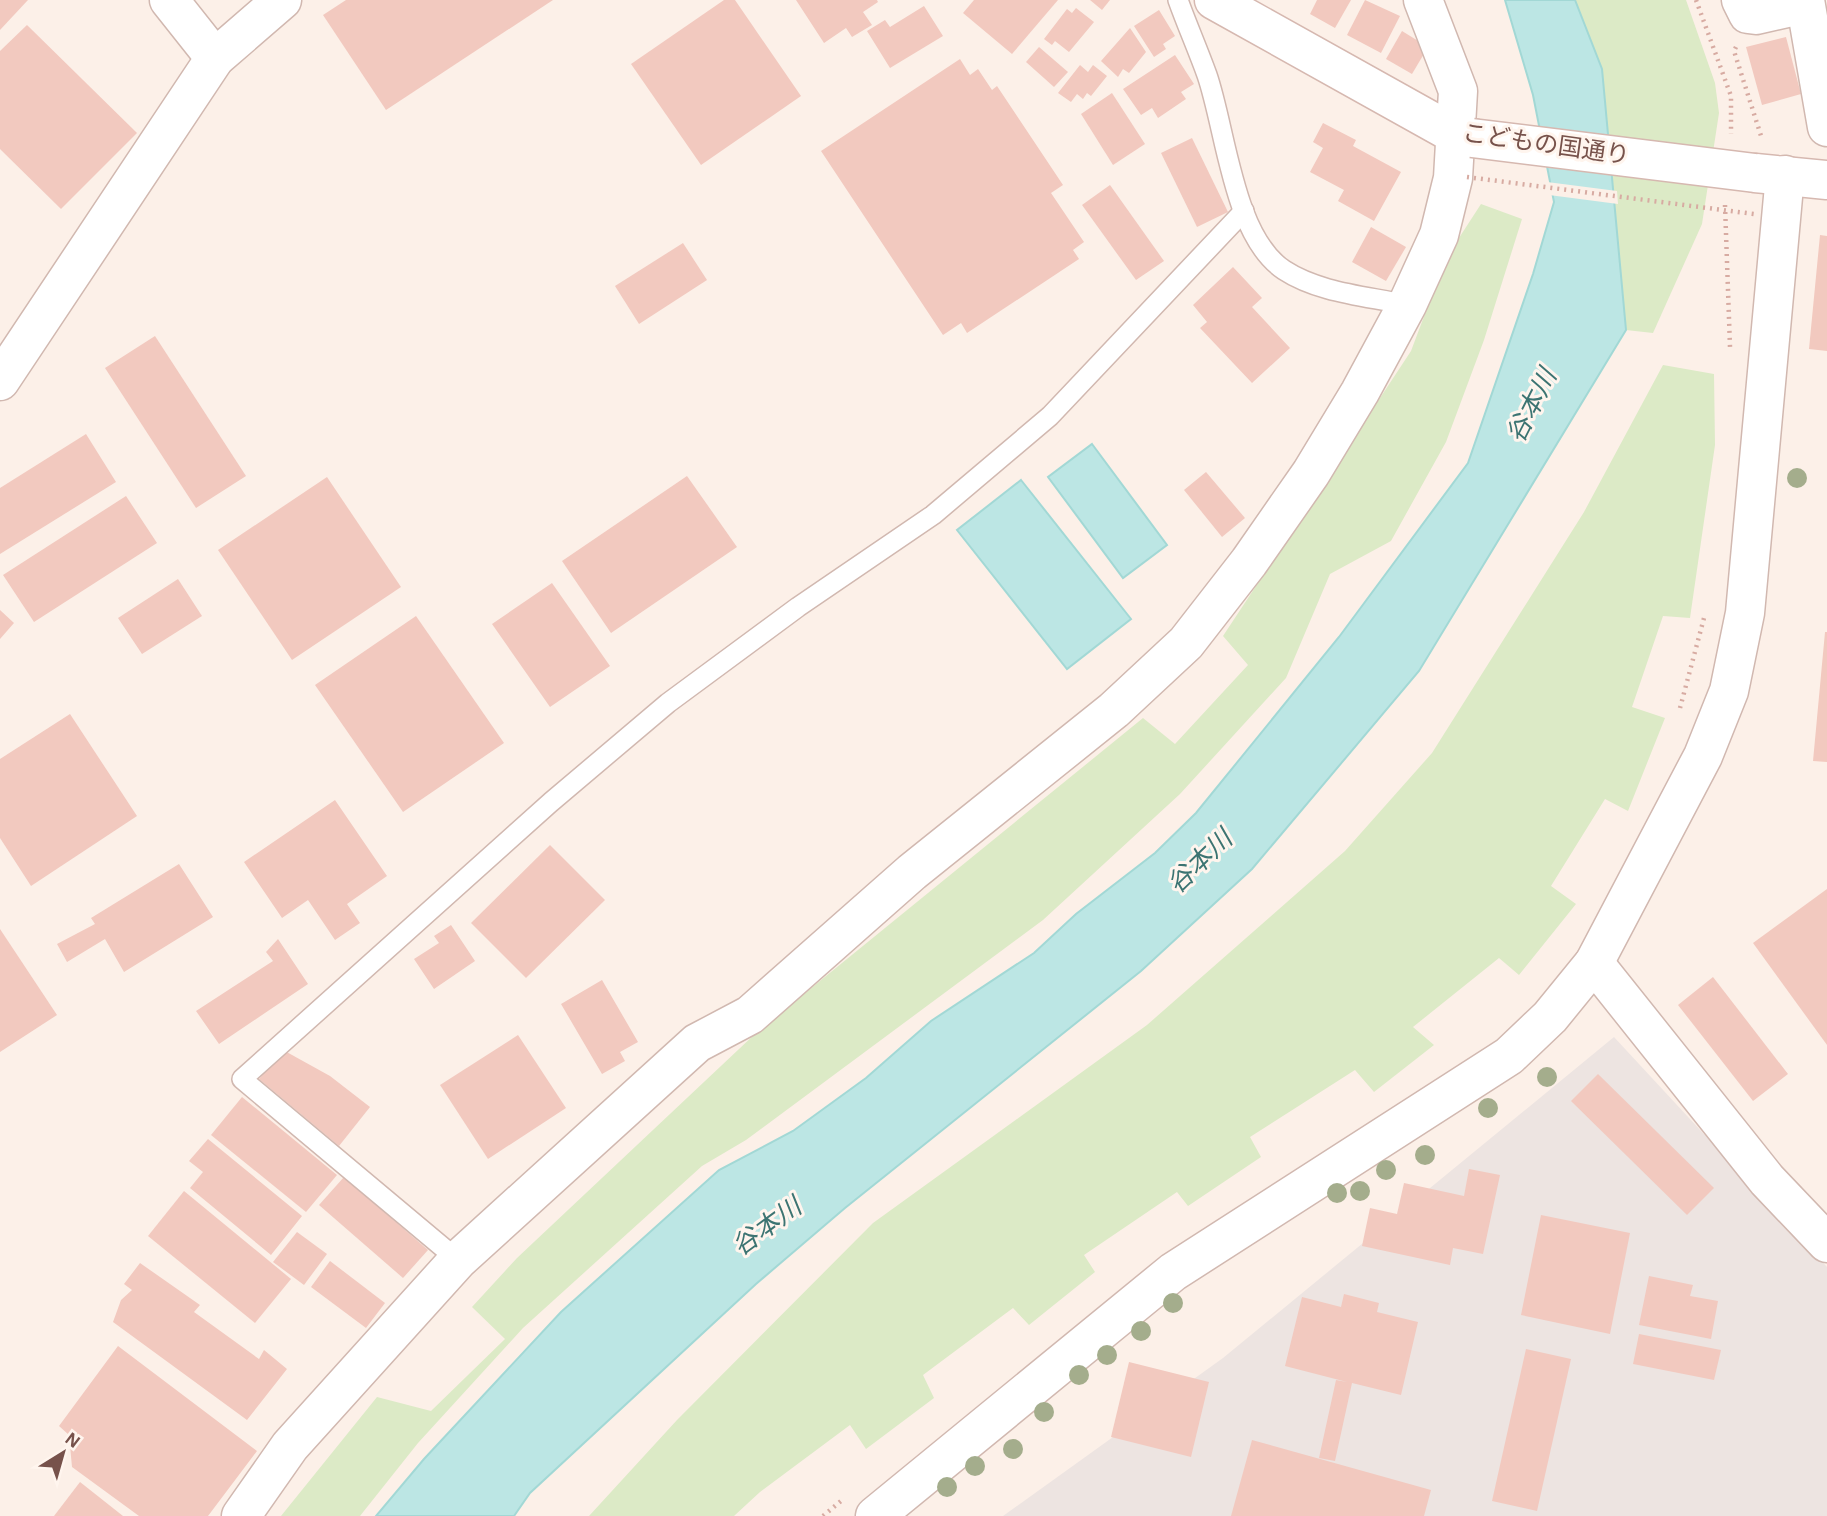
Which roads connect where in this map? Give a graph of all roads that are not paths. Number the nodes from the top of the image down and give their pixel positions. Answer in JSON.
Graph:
{"nodes":[{"id":1,"x":169,"y":0,"type":"edge"},
{"id":2,"x":282,"y":0,"type":"edge"},
{"id":3,"x":1178,"y":0,"type":"edge"},
{"id":4,"x":1213,"y":0,"type":"edge"},
{"id":5,"x":1423,"y":0,"type":"edge"},
{"id":6,"x":1805,"y":2,"type":"edge"},
{"id":7,"x":1744,"y":7,"type":"edge"},
{"id":8,"x":215,"y":58,"type":"junction"},
{"id":9,"x":1827,"y":127,"type":"edge"},
{"id":10,"x":1464,"y":137,"type":"junction"},
{"id":11,"x":1768,"y":163,"type":"junction"},
{"id":12,"x":1827,"y":180,"type":"edge"},
{"id":13,"x":1244,"y":211,"type":"junction"},
{"id":14,"x":1407,"y":305,"type":"junction"},
{"id":15,"x":0,"y":382,"type":"edge"},
{"id":16,"x":1594,"y":963,"type":"junction"},
{"id":17,"x":1827,"y":1243,"type":"edge"},
{"id":18,"x":458,"y":1260,"type":"junction"},
{"id":19,"x":860,"y":1507,"type":"edge"},
{"id":20,"x":241,"y":1516,"type":"edge"}],
"edges":[{"from":1,"to":8,"type":"street"},
{"from":2,"to":8,"type":"street"},
{"from":3,"to":13,"type":"lane"},
{"from":4,"to":10,"type":"street","name":"こどもの国通り"},
{"from":5,"to":10,"type":"street"},
{"from":6,"to":7,"type":"street"},
{"from":6,"to":9,"type":"street"},
{"from":8,"to":15,"type":"street"},
{"from":10,"to":11,"type":"street","name":"こどもの国通り","bridge":true},
{"from":10,"to":14,"type":"street"},
{"from":11,"to":12,"type":"street","name":"こどもの国通り"},
{"from":11,"to":16,"type":"street"},
{"from":13,"to":14,"type":"lane"},
{"from":13,"to":18,"type":"lane"},
{"from":14,"to":18,"type":"street"},
{"from":16,"to":17,"type":"street"},
{"from":16,"to":19,"type":"street"},
{"from":18,"to":20,"type":"street"}]}
